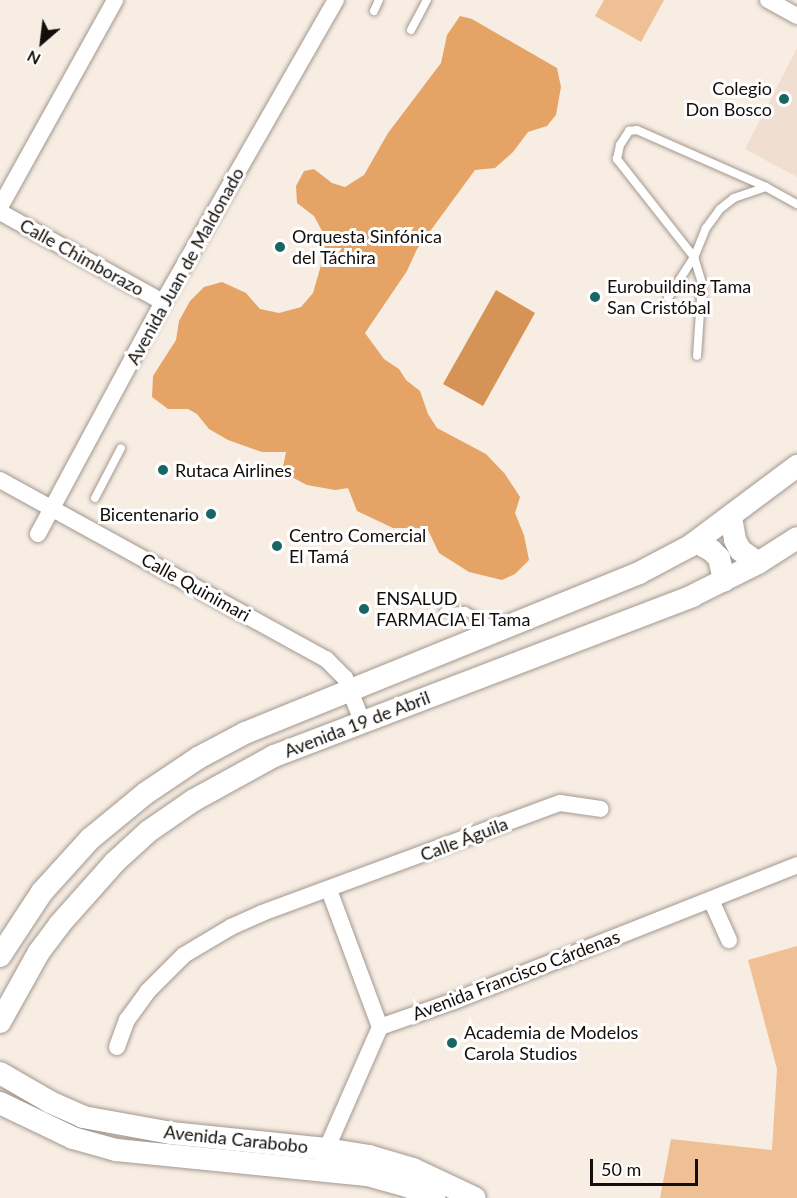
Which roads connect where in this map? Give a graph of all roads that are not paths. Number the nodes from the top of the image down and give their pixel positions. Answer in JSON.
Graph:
{"nodes":[{"id":1,"x":116,"y":0,"type":"edge"},
{"id":2,"x":336,"y":0,"type":"edge"},
{"id":3,"x":379,"y":0,"type":"edge"},
{"id":4,"x":427,"y":0,"type":"edge"},
{"id":5,"x":778,"y":2,"type":"edge"},
{"id":6,"x":374,"y":11,"type":"dead end"},
{"id":7,"x":797,"y":16,"type":"edge"},
{"id":8,"x":411,"y":30,"type":"dead end"},
{"id":9,"x":766,"y":187,"type":"junction"},
{"id":10,"x":797,"y":204,"type":"edge"},
{"id":11,"x":0,"y":207,"type":"edge"},
{"id":12,"x":0,"y":212,"type":"edge"},
{"id":13,"x":694,"y":258,"type":"junction"},
{"id":14,"x":668,"y":298,"type":"dead end"},
{"id":15,"x":163,"y":303,"type":"junction"},
{"id":16,"x":697,"y":356,"type":"dead end"},
{"id":17,"x":121,"y":448,"type":"dead end"},
{"id":18,"x":797,"y":466,"type":"edge"},
{"id":19,"x":0,"y":480,"type":"edge"},
{"id":20,"x":95,"y":498,"type":"dead end"},
{"id":21,"x":52,"y":508,"type":"junction"},
{"id":22,"x":731,"y":517,"type":"junction"},
{"id":23,"x":38,"y":534,"type":"dead end"},
{"id":24,"x":797,"y":538,"type":"edge"},
{"id":25,"x":696,"y":542,"type":"junction"},
{"id":26,"x":758,"y":564,"type":"junction"},
{"id":27,"x":724,"y":580,"type":"junction"},
{"id":28,"x":444,"y":612,"type":"dead end"},
{"id":29,"x":501,"y":629,"type":"junction"},
{"id":30,"x":350,"y":690,"type":"junction"},
{"id":31,"x":362,"y":721,"type":"junction"},
{"id":32,"x":601,"y":809,"type":"dead end"},
{"id":33,"x":797,"y":865,"type":"edge"},
{"id":34,"x":329,"y":890,"type":"junction"},
{"id":35,"x":711,"y":900,"type":"junction"},
{"id":36,"x":729,"y":940,"type":"dead end"},
{"id":37,"x":0,"y":956,"type":"edge"},
{"id":38,"x":0,"y":1022,"type":"edge"},
{"id":39,"x":380,"y":1027,"type":"junction"},
{"id":40,"x":117,"y":1047,"type":"dead end"},
{"id":41,"x":0,"y":1073,"type":"edge"},
{"id":42,"x":0,"y":1103,"type":"edge"},
{"id":43,"x":322,"y":1159,"type":"junction"},
{"id":44,"x":434,"y":1198,"type":"edge"},
{"id":45,"x":475,"y":1198,"type":"edge"}],
"edges":[{"from":1,"to":11,"type":"street"},
{"from":2,"to":15,"type":"street","name":"Avenida Juan de Maldonado"},
{"from":3,"to":6,"type":"lane"},
{"from":4,"to":8,"type":"lane"},
{"from":5,"to":7,"type":"street"},
{"from":9,"to":10,"type":"lane"},
{"from":9,"to":13,"type":"lane"},
{"from":9,"to":13,"type":"lane"},
{"from":12,"to":15,"type":"street","name":"Calle Chimborazo"},
{"from":13,"to":14,"type":"lane"},
{"from":13,"to":16,"type":"lane"},
{"from":15,"to":21,"type":"street","name":"Avenida Juan de Maldonado"},
{"from":17,"to":20,"type":"lane"},
{"from":18,"to":22,"type":"main road","name":"Avenida 19 de Abril"},
{"from":19,"to":21,"type":"street","name":"Calle Quinimari"},
{"from":21,"to":23,"type":"street","name":"Avenida Juan de Maldonado"},
{"from":21,"to":30,"type":"street","name":"Calle Quinimari"},
{"from":22,"to":25,"type":"main road","name":"Avenida 19 de Abril"},
{"from":22,"to":26,"type":"main road"},
{"from":24,"to":26,"type":"main road","name":"Avenida 19 de Abril"},
{"from":25,"to":27,"type":"main road"},
{"from":25,"to":29,"type":"main road","name":"Avenida 19 de Abril"},
{"from":26,"to":27,"type":"main road","name":"Avenida 19 de Abril"},
{"from":27,"to":31,"type":"main road","name":"Avenida 19 de Abril"},
{"from":28,"to":29,"type":"lane"},
{"from":29,"to":30,"type":"main road","name":"Avenida 19 de Abril"},
{"from":30,"to":31,"type":"street","name":"Calle Quinimari"},
{"from":30,"to":37,"type":"main road","name":"Avenida 19 de Abril"},
{"from":31,"to":38,"type":"main road","name":"Avenida 19 de Abril"},
{"from":32,"to":34,"type":"street","name":"Calle Águila"},
{"from":33,"to":35,"type":"street","name":"Avenida Francisco Cárdenas"},
{"from":34,"to":39,"type":"street"},
{"from":34,"to":40,"type":"street","name":"Calle Águila"},
{"from":35,"to":36,"type":"street"},
{"from":35,"to":39,"type":"street","name":"Avenida Francisco Cárdenas"},
{"from":39,"to":43,"type":"street"},
{"from":41,"to":43,"type":"main road","name":"Avenida Carabobo"},
{"from":42,"to":43,"type":"main road","name":"Avenida Carabobo"},
{"from":43,"to":44,"type":"main road","name":"Avenida Carabobo"},
{"from":43,"to":45,"type":"main road","name":"Avenida Carabobo"}]}
